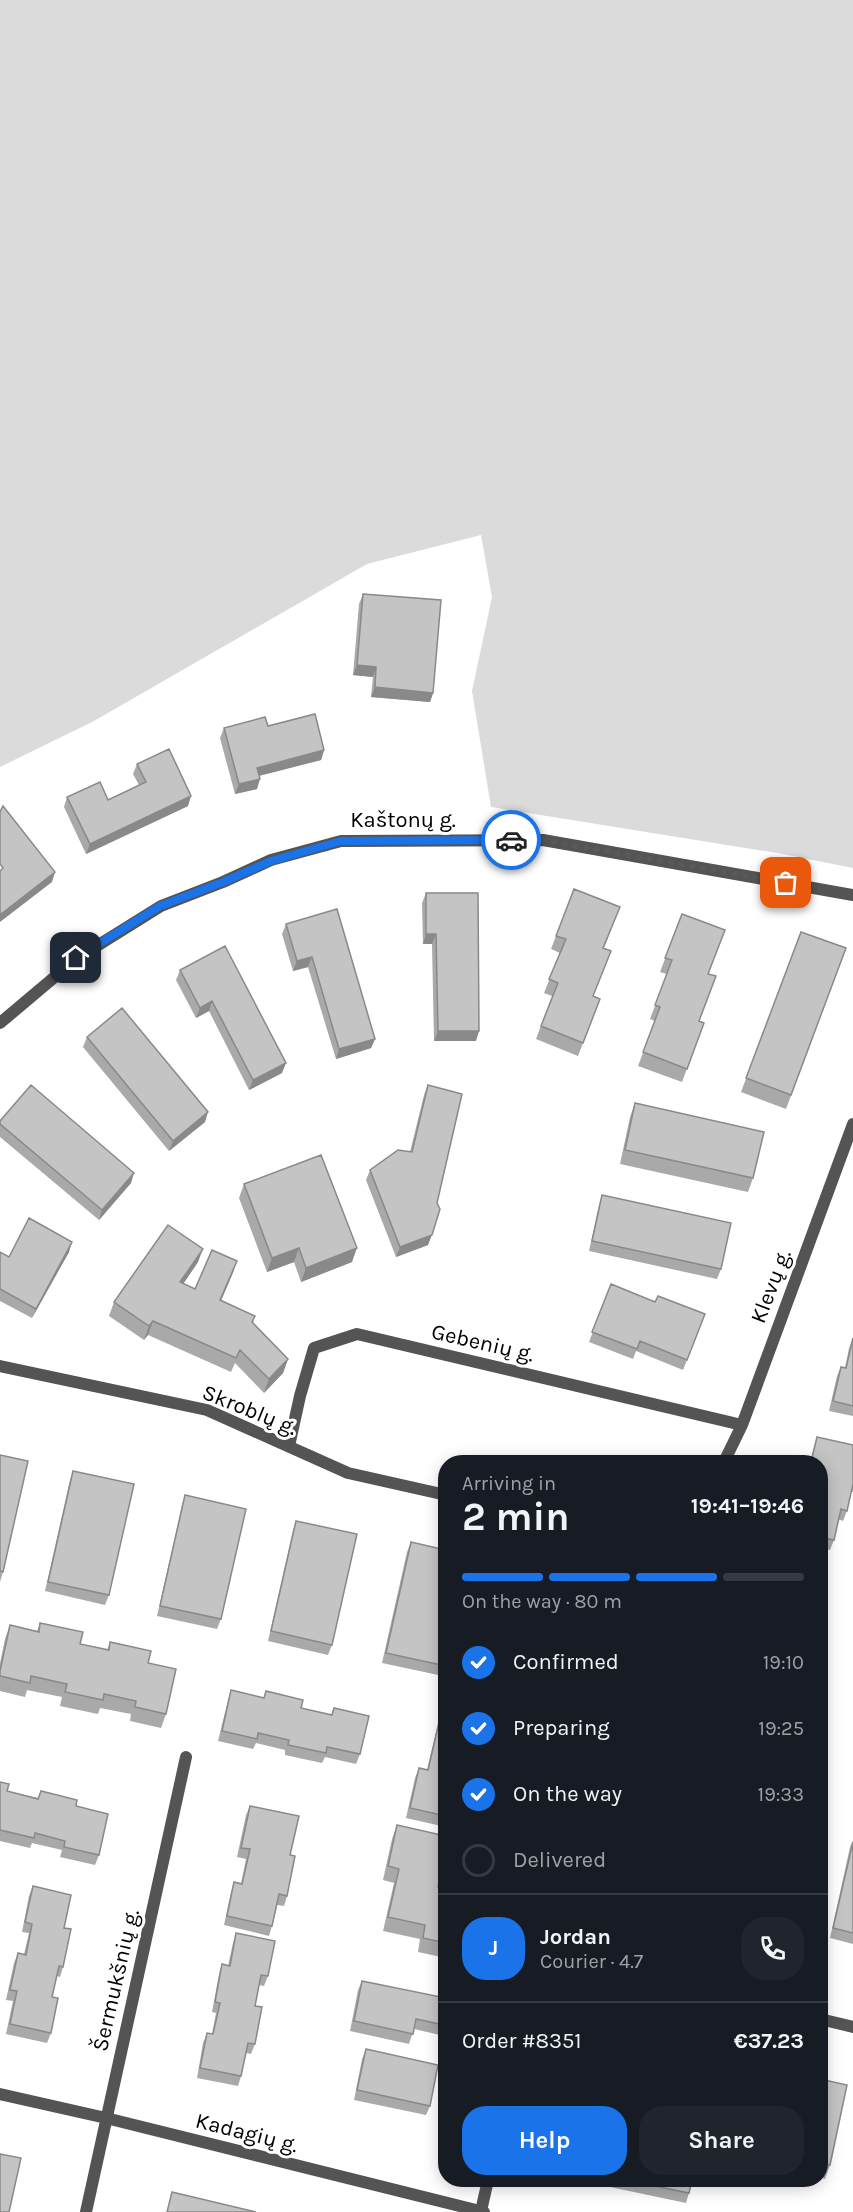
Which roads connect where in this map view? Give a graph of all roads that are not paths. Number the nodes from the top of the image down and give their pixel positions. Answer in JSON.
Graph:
{"nodes":[{"id":1,"x":853,"y":895,"type":"edge"},
{"id":2,"x":0,"y":1023,"type":"edge"},
{"id":3,"x":853,"y":1124,"type":"edge"},
{"id":4,"x":0,"y":1366,"type":"edge"},
{"id":5,"x":742,"y":1425,"type":"junction"},
{"id":6,"x":289,"y":1446,"type":"junction"},
{"id":7,"x":727,"y":1455,"type":"edge"},
{"id":8,"x":438,"y":1493,"type":"edge"},
{"id":9,"x":186,"y":1757,"type":"dead end"},
{"id":10,"x":828,"y":2021,"type":"edge"},
{"id":11,"x":853,"y":2026,"type":"edge"},
{"id":12,"x":0,"y":2094,"type":"edge"},
{"id":13,"x":106,"y":2118,"type":"junction"},
{"id":14,"x":487,"y":2187,"type":"edge"},
{"id":15,"x":86,"y":2212,"type":"edge"},
{"id":16,"x":483,"y":2212,"type":"edge"}],
"edges":[{"from":1,"to":2,"type":"street","name":"Kaštonų g."},
{"from":3,"to":5,"type":"street","name":"Klevų g."},
{"from":4,"to":6,"type":"street","name":"Skroblų g."},
{"from":5,"to":6,"type":"street","name":"Gebenių g."},
{"from":5,"to":7,"type":"street","name":"Klevų g."},
{"from":6,"to":8,"type":"street","name":"Skroblų g."},
{"from":9,"to":13,"type":"street","name":"Šermukšnių g."},
{"from":10,"to":11,"type":"street"},
{"from":12,"to":13,"type":"street","name":"Kadagių g."},
{"from":13,"to":15,"type":"street","name":"Šermukšnių g."},
{"from":13,"to":16,"type":"street","name":"Kadagių g."},
{"from":14,"to":16,"type":"street"}]}
